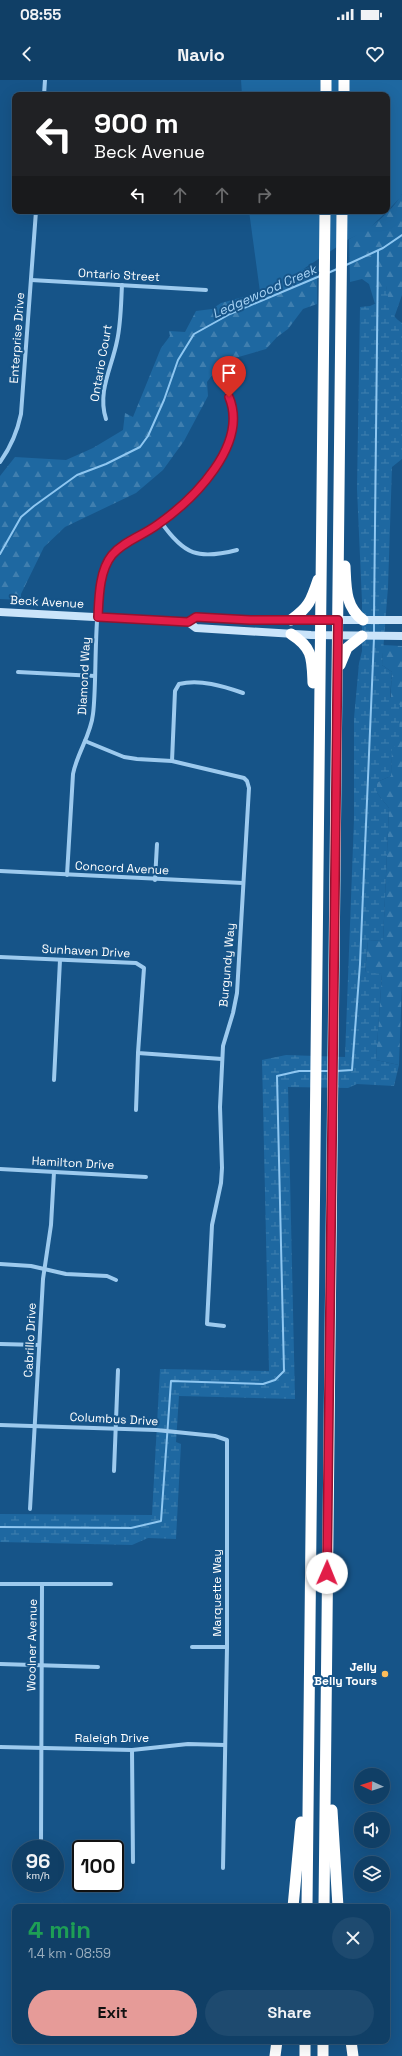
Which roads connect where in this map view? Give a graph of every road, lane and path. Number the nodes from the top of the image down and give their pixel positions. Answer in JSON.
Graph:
{"nodes":[{"id":1,"x":45,"y":80,"type":"edge"},
{"id":2,"x":326,"y":80,"type":"edge"},
{"id":3,"x":344,"y":80,"type":"edge"},
{"id":4,"x":44,"y":92,"type":"edge"},
{"id":5,"x":326,"y":92,"type":"edge"},
{"id":6,"x":344,"y":92,"type":"edge"},
{"id":7,"x":36,"y":214,"type":"edge"},
{"id":8,"x":325,"y":214,"type":"edge"},
{"id":9,"x":342,"y":214,"type":"edge"},
{"id":10,"x":31,"y":280,"type":"junction"},
{"id":11,"x":122,"y":285,"type":"junction"},
{"id":12,"x":206,"y":290,"type":"dead end"},
{"id":13,"x":225,"y":387,"type":"dead end"},
{"id":14,"x":106,"y":419,"type":"dead end"},
{"id":15,"x":0,"y":462,"type":"edge"},
{"id":16,"x":338,"y":520,"type":"junction"},
{"id":17,"x":161,"y":522,"type":"junction"},
{"id":18,"x":237,"y":550,"type":"dead end"},
{"id":19,"x":321,"y":568,"type":"junction"},
{"id":20,"x":0,"y":612,"type":"edge"},
{"id":21,"x":98,"y":617,"type":"junction"},
{"id":22,"x":291,"y":620,"type":"junction"},
{"id":23,"x":321,"y":620,"type":"junction"},
{"id":24,"x":338,"y":620,"type":"junction"},
{"id":25,"x":363,"y":620,"type":"junction"},
{"id":26,"x":402,"y":620,"type":"edge"},
{"id":27,"x":188,"y":622,"type":"junction"},
{"id":28,"x":291,"y":634,"type":"junction"},
{"id":29,"x":320,"y":635,"type":"junction"},
{"id":30,"x":338,"y":636,"type":"junction"},
{"id":31,"x":362,"y":636,"type":"junction"},
{"id":32,"x":402,"y":636,"type":"edge"},
{"id":33,"x":18,"y":672,"type":"dead end"},
{"id":34,"x":337,"y":673,"type":"junction"},
{"id":35,"x":95,"y":676,"type":"junction"},
{"id":36,"x":243,"y":693,"type":"dead end"},
{"id":37,"x":85,"y":741,"type":"junction"},
{"id":38,"x":318,"y":754,"type":"junction"},
{"id":39,"x":172,"y":761,"type":"junction"},
{"id":40,"x":157,"y":844,"type":"dead end"},
{"id":41,"x":0,"y":871,"type":"edge"},
{"id":42,"x":67,"y":875,"type":"junction"},
{"id":43,"x":155,"y":880,"type":"junction"},
{"id":44,"x":244,"y":884,"type":"junction"},
{"id":45,"x":0,"y":957,"type":"edge"},
{"id":46,"x":60,"y":960,"type":"junction"},
{"id":47,"x":138,"y":1053,"type":"junction"},
{"id":48,"x":222,"y":1059,"type":"junction"},
{"id":49,"x":54,"y":1080,"type":"dead end"},
{"id":50,"x":136,"y":1110,"type":"dead end"},
{"id":51,"x":0,"y":1169,"type":"edge"},
{"id":52,"x":54,"y":1172,"type":"junction"},
{"id":53,"x":146,"y":1177,"type":"dead end"},
{"id":54,"x":0,"y":1264,"type":"edge"},
{"id":55,"x":44,"y":1269,"type":"junction"},
{"id":56,"x":116,"y":1280,"type":"dead end"},
{"id":57,"x":224,"y":1326,"type":"dead end"},
{"id":58,"x":0,"y":1344,"type":"edge"},
{"id":59,"x":39,"y":1345,"type":"junction"},
{"id":60,"x":118,"y":1370,"type":"dead end"},
{"id":61,"x":0,"y":1425,"type":"edge"},
{"id":62,"x":35,"y":1426,"type":"junction"},
{"id":63,"x":116,"y":1428,"type":"junction"},
{"id":64,"x":227,"y":1440,"type":"joint"},
{"id":65,"x":114,"y":1471,"type":"dead end"},
{"id":66,"x":30,"y":1509,"type":"dead end"},
{"id":67,"x":0,"y":1584,"type":"edge"},
{"id":68,"x":111,"y":1584,"type":"dead end"},
{"id":69,"x":42,"y":1585,"type":"junction"},
{"id":70,"x":227,"y":1646,"type":"junction"},
{"id":71,"x":192,"y":1647,"type":"dead end"},
{"id":72,"x":0,"y":1664,"type":"edge"},
{"id":73,"x":41,"y":1665,"type":"junction"},
{"id":74,"x":98,"y":1667,"type":"dead end"},
{"id":75,"x":225,"y":1745,"type":"junction"},
{"id":76,"x":0,"y":1747,"type":"edge"},
{"id":77,"x":40,"y":1748,"type":"junction"},
{"id":78,"x":325,"y":1748,"type":"junction"},
{"id":79,"x":132,"y":1750,"type":"junction"},
{"id":80,"x":308,"y":1782,"type":"junction"},
{"id":81,"x":41,"y":1840,"type":"edge"},
{"id":82,"x":133,"y":1862,"type":"dead end"},
{"id":83,"x":223,"y":1868,"type":"dead end"},
{"id":84,"x":293,"y":1904,"type":"edge"},
{"id":85,"x":307,"y":1904,"type":"edge"},
{"id":86,"x":324,"y":1904,"type":"edge"},
{"id":87,"x":338,"y":1904,"type":"edge"},
{"id":88,"x":277,"y":2044,"type":"edge"},
{"id":89,"x":305,"y":2044,"type":"edge"},
{"id":90,"x":323,"y":2044,"type":"edge"},
{"id":91,"x":351,"y":2044,"type":"edge"},
{"id":92,"x":275,"y":2056,"type":"edge"},
{"id":93,"x":305,"y":2056,"type":"edge"},
{"id":94,"x":323,"y":2056,"type":"edge"},
{"id":95,"x":353,"y":2056,"type":"edge"}],
"edges":[{"from":1,"to":4,"type":"street"},
{"from":2,"to":5,"type":"highway"},
{"from":3,"to":6,"type":"highway"},
{"from":7,"to":10,"type":"street","name":"Enterprise Drive"},
{"from":8,"to":19,"type":"highway"},
{"from":9,"to":16,"type":"highway"},
{"from":10,"to":11,"type":"street","name":"Ontario Street"},
{"from":10,"to":15,"type":"street","name":"Enterprise Drive"},
{"from":11,"to":12,"type":"street","name":"Ontario Street"},
{"from":11,"to":14,"type":"street","name":"Ontario Court"},
{"from":13,"to":17,"type":"street","name":"Diamond Way"},
{"from":16,"to":24,"type":"highway"},
{"from":16,"to":25,"type":"highway"},
{"from":17,"to":18,"type":"street"},
{"from":17,"to":21,"type":"street","name":"Diamond Way"},
{"from":19,"to":22,"type":"highway"},
{"from":19,"to":23,"type":"highway"},
{"from":20,"to":21,"type":"street","name":"Beck Avenue"},
{"from":21,"to":27,"type":"street","name":"Beck Avenue"},
{"from":21,"to":35,"type":"street","name":"Diamond Way"},
{"from":22,"to":23,"type":"street","name":"Beck Avenue"},
{"from":22,"to":27,"type":"street","name":"Beck Avenue"},
{"from":23,"to":24,"type":"street","name":"Beck Avenue"},
{"from":23,"to":29,"type":"highway"},
{"from":24,"to":25,"type":"street","name":"Beck Avenue"},
{"from":24,"to":30,"type":"highway"},
{"from":25,"to":26,"type":"street","name":"Beck Avenue"},
{"from":27,"to":28,"type":"street","name":"Beck Avenue"},
{"from":28,"to":29,"type":"street","name":"Beck Avenue"},
{"from":28,"to":38,"type":"highway"},
{"from":29,"to":30,"type":"street","name":"Beck Avenue"},
{"from":29,"to":38,"type":"highway"},
{"from":30,"to":31,"type":"street","name":"Beck Avenue"},
{"from":30,"to":34,"type":"highway"},
{"from":31,"to":32,"type":"street","name":"Beck Avenue"},
{"from":31,"to":34,"type":"highway"},
{"from":33,"to":35,"type":"street"},
{"from":34,"to":78,"type":"highway"},
{"from":35,"to":37,"type":"street","name":"Diamond Way"},
{"from":36,"to":39,"type":"street"},
{"from":37,"to":39,"type":"street","name":"Burgundy Way"},
{"from":37,"to":42,"type":"street","name":"Diamond Way"},
{"from":38,"to":80,"type":"highway"},
{"from":39,"to":44,"type":"street","name":"Burgundy Way"},
{"from":40,"to":43,"type":"street"},
{"from":41,"to":42,"type":"street","name":"Concord Avenue"},
{"from":42,"to":43,"type":"street","name":"Concord Avenue"},
{"from":43,"to":44,"type":"street","name":"Concord Avenue"},
{"from":44,"to":48,"type":"street","name":"Burgundy Way"},
{"from":45,"to":46,"type":"street","name":"Sunhaven Drive"},
{"from":46,"to":47,"type":"street","name":"Sunhaven Drive"},
{"from":46,"to":49,"type":"street"},
{"from":47,"to":48,"type":"street"},
{"from":47,"to":50,"type":"street"},
{"from":48,"to":57,"type":"street","name":"Burgundy Way"},
{"from":51,"to":52,"type":"street","name":"Hamilton Drive"},
{"from":52,"to":53,"type":"street","name":"Hamilton Drive"},
{"from":52,"to":55,"type":"street","name":"Cabrillo Drive"},
{"from":54,"to":55,"type":"street"},
{"from":55,"to":56,"type":"street"},
{"from":55,"to":59,"type":"street","name":"Cabrillo Drive"},
{"from":58,"to":59,"type":"street"},
{"from":59,"to":62,"type":"street","name":"Cabrillo Drive"},
{"from":60,"to":63,"type":"street"},
{"from":61,"to":62,"type":"street","name":"Columbus Drive"},
{"from":62,"to":63,"type":"street","name":"Columbus Drive"},
{"from":62,"to":66,"type":"street","name":"Cabrillo Drive"},
{"from":63,"to":64,"type":"street","name":"Columbus Drive"},
{"from":63,"to":65,"type":"street"},
{"from":64,"to":70,"type":"street","name":"Marquette Way"},
{"from":67,"to":69,"type":"street","name":"Woolner Avenue"},
{"from":68,"to":69,"type":"street"},
{"from":69,"to":73,"type":"street","name":"Woolner Avenue"},
{"from":70,"to":71,"type":"street"},
{"from":70,"to":75,"type":"street","name":"Marquette Way"},
{"from":72,"to":73,"type":"street"},
{"from":73,"to":74,"type":"street"},
{"from":73,"to":77,"type":"street","name":"Woolner Avenue"},
{"from":75,"to":79,"type":"street","name":"Raleigh Drive"},
{"from":75,"to":83,"type":"street","name":"Marquette Way"},
{"from":76,"to":77,"type":"street","name":"Raleigh Drive"},
{"from":77,"to":79,"type":"street","name":"Raleigh Drive"},
{"from":77,"to":81,"type":"street","name":"Woolner Avenue"},
{"from":78,"to":86,"type":"highway"},
{"from":78,"to":87,"type":"highway"},
{"from":79,"to":82,"type":"street"},
{"from":80,"to":84,"type":"highway"},
{"from":80,"to":85,"type":"highway"},
{"from":88,"to":92,"type":"highway"},
{"from":89,"to":93,"type":"highway"},
{"from":90,"to":94,"type":"highway"},
{"from":91,"to":95,"type":"highway"}]}
